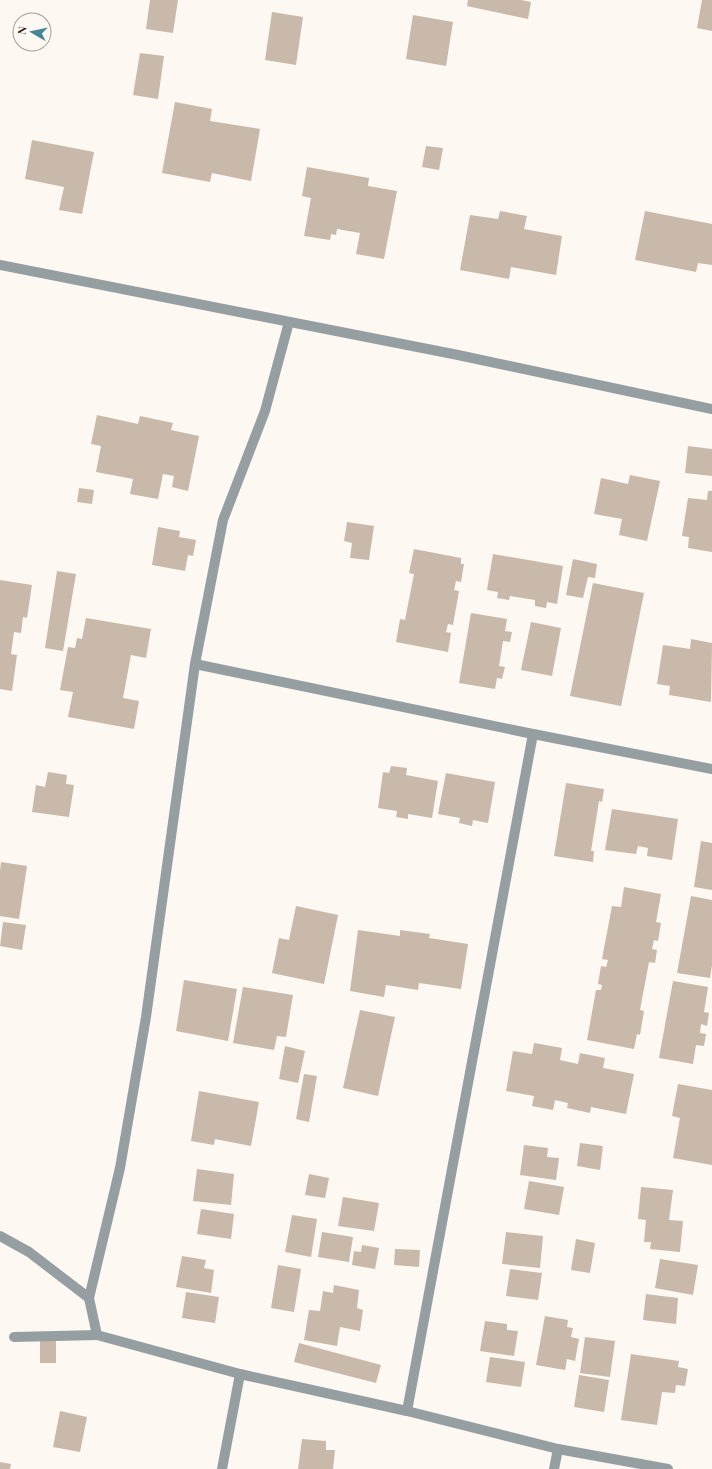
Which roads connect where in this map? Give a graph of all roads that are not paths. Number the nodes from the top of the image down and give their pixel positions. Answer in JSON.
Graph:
{"nodes":[{"id":1,"x":0,"y":266,"type":"edge"},
{"id":2,"x":289,"y":322,"type":"junction"},
{"id":3,"x":712,"y":409,"type":"edge"},
{"id":4,"x":195,"y":664,"type":"junction"},
{"id":5,"x":533,"y":734,"type":"junction"},
{"id":6,"x":712,"y":769,"type":"edge"},
{"id":7,"x":0,"y":1236,"type":"edge"},
{"id":8,"x":89,"y":1298,"type":"junction"},
{"id":9,"x":97,"y":1335,"type":"junction"},
{"id":10,"x":14,"y":1337,"type":"dead end"},
{"id":11,"x":240,"y":1374,"type":"junction"},
{"id":12,"x":407,"y":1411,"type":"junction"},
{"id":13,"x":558,"y":1449,"type":"junction"},
{"id":14,"x":222,"y":1469,"type":"edge"},
{"id":15,"x":554,"y":1469,"type":"edge"},
{"id":16,"x":668,"y":1469,"type":"edge"}],
"edges":[{"from":1,"to":2,"type":"street"},
{"from":2,"to":3,"type":"street"},
{"from":2,"to":4,"type":"street"},
{"from":4,"to":5,"type":"street"},
{"from":4,"to":8,"type":"street"},
{"from":5,"to":6,"type":"street"},
{"from":5,"to":12,"type":"street"},
{"from":7,"to":8,"type":"street"},
{"from":8,"to":9,"type":"street"},
{"from":9,"to":10,"type":"street"},
{"from":9,"to":11,"type":"street"},
{"from":11,"to":12,"type":"street"},
{"from":11,"to":14,"type":"street"},
{"from":12,"to":13,"type":"street"},
{"from":13,"to":15,"type":"street"},
{"from":13,"to":16,"type":"street"}]}
